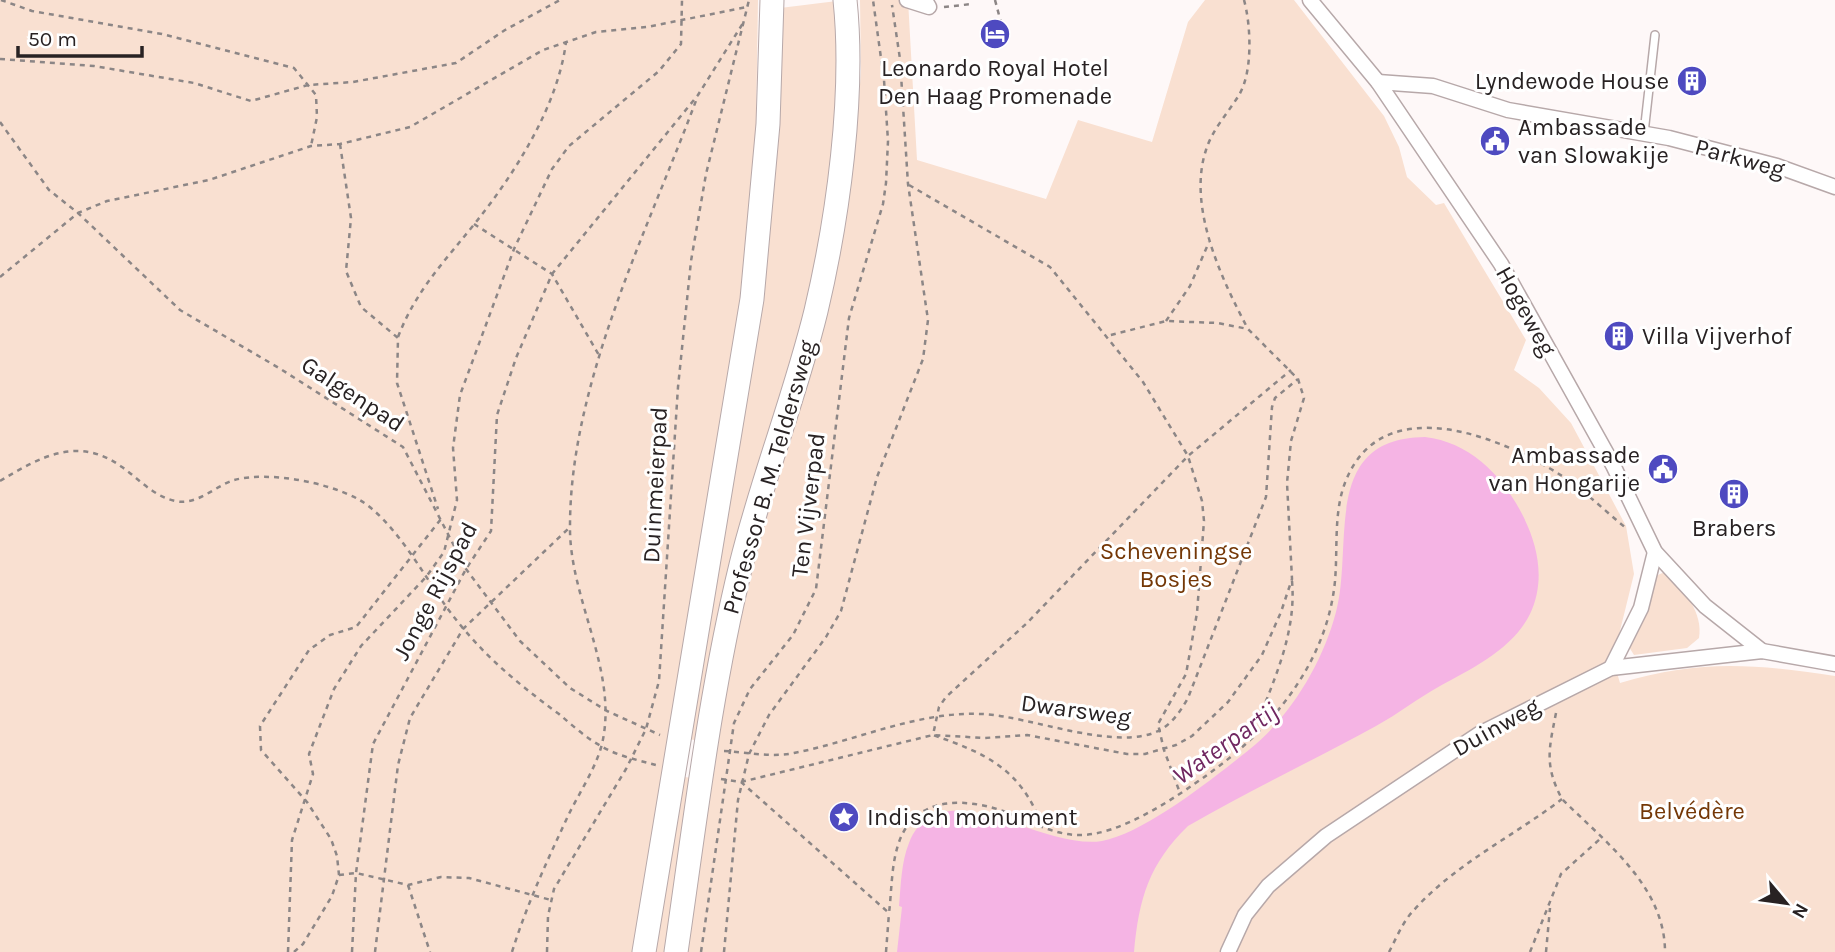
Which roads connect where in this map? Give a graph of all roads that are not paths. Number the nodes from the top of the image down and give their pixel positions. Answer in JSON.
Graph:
{"nodes":[{"id":1,"x":772,"y":0,"type":"edge"},
{"id":2,"x":845,"y":0,"type":"edge"},
{"id":3,"x":907,"y":0,"type":"edge"},
{"id":4,"x":1310,"y":0,"type":"edge"},
{"id":5,"x":927,"y":4,"type":"edge"},
{"id":6,"x":1656,"y":35,"type":"dead end"},
{"id":7,"x":1378,"y":82,"type":"junction"},
{"id":8,"x":1643,"y":134,"type":"junction"},
{"id":9,"x":1835,"y":187,"type":"edge"},
{"id":10,"x":1656,"y":552,"type":"junction"},
{"id":11,"x":1762,"y":651,"type":"junction"},
{"id":12,"x":1835,"y":664,"type":"edge"},
{"id":13,"x":1611,"y":668,"type":"junction"},
{"id":14,"x":644,"y":952,"type":"edge"},
{"id":15,"x":676,"y":952,"type":"edge"},
{"id":16,"x":1228,"y":952,"type":"edge"}],
"edges":[{"from":1,"to":14,"type":"main road","name":"Professor B. M. Teldersweg"},
{"from":2,"to":15,"type":"main road","name":"Professor B. M. Teldersweg"},
{"from":3,"to":5,"type":"street"},
{"from":4,"to":7,"type":"street"},
{"from":6,"to":8,"type":"lane"},
{"from":7,"to":8,"type":"street","name":"Parkweg"},
{"from":7,"to":10,"type":"street","name":"Hogeweg"},
{"from":8,"to":9,"type":"street","name":"Parkweg"},
{"from":10,"to":11,"type":"street","name":"Hogeweg"},
{"from":10,"to":13,"type":"street"},
{"from":11,"to":12,"type":"street","name":"Duinweg"},
{"from":11,"to":13,"type":"street","name":"Duinweg"},
{"from":13,"to":16,"type":"street","name":"Duinweg"}]}
